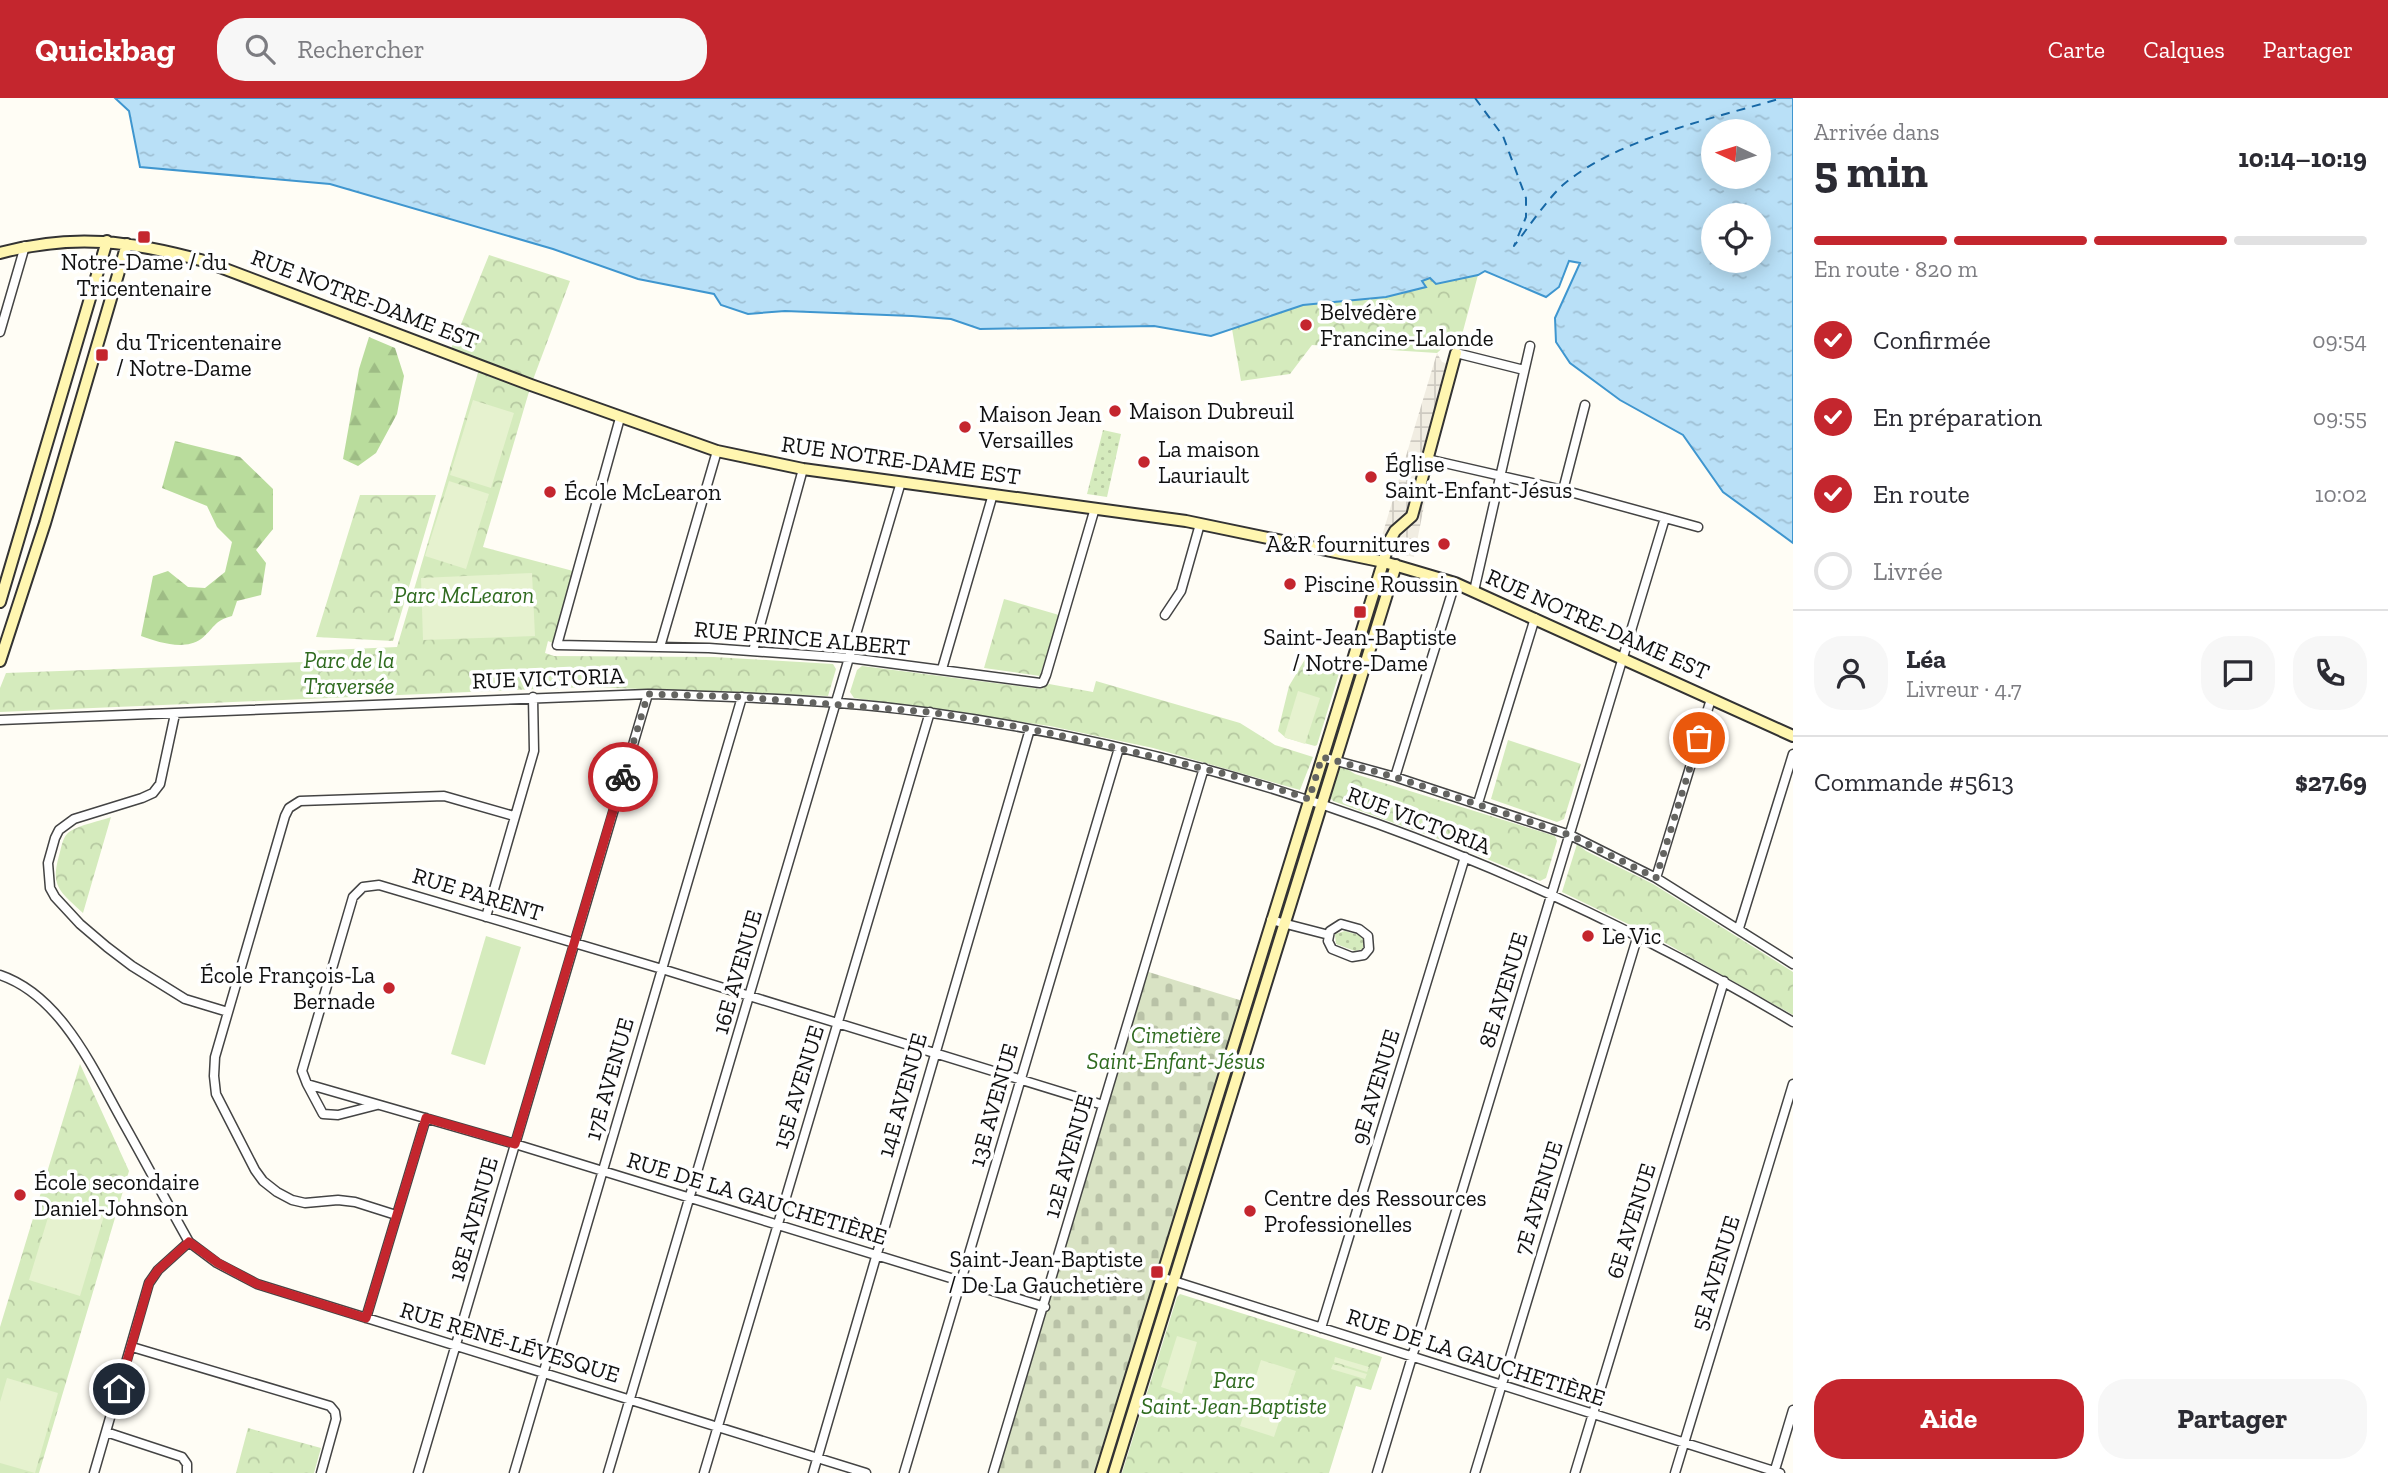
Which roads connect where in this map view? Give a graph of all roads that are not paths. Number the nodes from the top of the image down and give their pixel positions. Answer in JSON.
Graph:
{"nodes":[{"id":1,"x":107,"y":242,"type":"junction"},
{"id":2,"x":127,"y":244,"type":"junction"},
{"id":3,"x":25,"y":246,"type":"junction"},
{"id":4,"x":0,"y":253,"type":"edge"},
{"id":5,"x":0,"y":332,"type":"edge"},
{"id":6,"x":1530,"y":346,"type":"dead end"},
{"id":7,"x":1456,"y":354,"type":"joint"},
{"id":8,"x":1524,"y":370,"type":"junction"},
{"id":9,"x":1586,"y":405,"type":"dead end"},
{"id":10,"x":620,"y":418,"type":"junction"},
{"id":11,"x":717,"y":451,"type":"junction"},
{"id":12,"x":1427,"y":458,"type":"junction"},
{"id":13,"x":803,"y":468,"type":"junction"},
{"id":14,"x":1500,"y":475,"type":"junction"},
{"id":15,"x":901,"y":482,"type":"junction"},
{"id":16,"x":1563,"y":490,"type":"junction"},
{"id":17,"x":993,"y":494,"type":"junction"},
{"id":18,"x":1095,"y":508,"type":"junction"},
{"id":19,"x":26,"y":518,"type":"junction"},
{"id":20,"x":1665,"y":518,"type":"junction"},
{"id":21,"x":46,"y":523,"type":"junction"},
{"id":22,"x":1200,"y":524,"type":"junction"},
{"id":23,"x":1698,"y":527,"type":"dead end"},
{"id":24,"x":1384,"y":562,"type":"junction"},
{"id":25,"x":1396,"y":565,"type":"junction"},
{"id":26,"x":1455,"y":583,"type":"junction"},
{"id":27,"x":1474,"y":591,"type":"junction"},
{"id":28,"x":0,"y":602,"type":"edge"},
{"id":29,"x":1165,"y":615,"type":"dead end"},
{"id":30,"x":1535,"y":618,"type":"junction"},
{"id":31,"x":660,"y":647,"type":"junction"},
{"id":32,"x":753,"y":651,"type":"junction"},
{"id":33,"x":850,"y":658,"type":"junction"},
{"id":34,"x":1623,"y":659,"type":"junction"},
{"id":35,"x":0,"y":661,"type":"edge"},
{"id":36,"x":942,"y":669,"type":"junction"},
{"id":37,"x":1349,"y":672,"type":"junction"},
{"id":38,"x":1362,"y":677,"type":"junction"},
{"id":39,"x":648,"y":694,"type":"junction"},
{"id":40,"x":533,"y":697,"type":"junction"},
{"id":41,"x":742,"y":697,"type":"junction"},
{"id":42,"x":1712,"y":699,"type":"junction"},
{"id":43,"x":835,"y":704,"type":"junction"},
{"id":44,"x":930,"y":712,"type":"junction"},
{"id":45,"x":175,"y":714,"type":"junction"},
{"id":46,"x":0,"y":720,"type":"edge"},
{"id":47,"x":1030,"y":729,"type":"junction"},
{"id":48,"x":1793,"y":736,"type":"edge"},
{"id":49,"x":1118,"y":748,"type":"junction"},
{"id":50,"x":1793,"y":754,"type":"edge"},
{"id":51,"x":1322,"y":757,"type":"junction"},
{"id":52,"x":1336,"y":761,"type":"junction"},
{"id":53,"x":1203,"y":768,"type":"junction"},
{"id":54,"x":1395,"y":777,"type":"junction"},
{"id":55,"x":1309,"y":799,"type":"junction"},
{"id":56,"x":1478,"y":803,"type":"junction"},
{"id":57,"x":1322,"y":804,"type":"junction"},
{"id":58,"x":514,"y":816,"type":"junction"},
{"id":59,"x":1570,"y":835,"type":"junction"},
{"id":60,"x":1465,"y":857,"type":"junction"},
{"id":61,"x":1656,"y":878,"type":"junction"},
{"id":62,"x":1552,"y":893,"type":"junction"},
{"id":63,"x":486,"y":917,"type":"junction"},
{"id":64,"x":1271,"y":920,"type":"junction"},
{"id":65,"x":1285,"y":923,"type":"junction"},
{"id":66,"x":1739,"y":928,"type":"junction"},
{"id":67,"x":1329,"y":935,"type":"junction"},
{"id":68,"x":1638,"y":935,"type":"junction"},
{"id":69,"x":574,"y":943,"type":"junction"},
{"id":70,"x":1793,"y":964,"type":"edge"},
{"id":71,"x":662,"y":969,"type":"junction"},
{"id":72,"x":1255,"y":971,"type":"junction"},
{"id":73,"x":0,"y":975,"type":"edge"},
{"id":74,"x":1268,"y":976,"type":"junction"},
{"id":75,"x":1724,"y":981,"type":"junction"},
{"id":76,"x":749,"y":997,"type":"junction"},
{"id":77,"x":228,"y":1012,"type":"junction"},
{"id":78,"x":1793,"y":1022,"type":"edge"},
{"id":79,"x":837,"y":1024,"type":"junction"},
{"id":80,"x":933,"y":1055,"type":"junction"},
{"id":81,"x":1020,"y":1080,"type":"junction"},
{"id":82,"x":307,"y":1084,"type":"junction"},
{"id":83,"x":1793,"y":1084,"type":"edge"},
{"id":84,"x":377,"y":1105,"type":"junction"},
{"id":85,"x":1103,"y":1105,"type":"junction"},
{"id":86,"x":426,"y":1118,"type":"junction"},
{"id":87,"x":515,"y":1144,"type":"junction"},
{"id":88,"x":603,"y":1171,"type":"junction"},
{"id":89,"x":690,"y":1198,"type":"junction"},
{"id":90,"x":396,"y":1215,"type":"junction"},
{"id":91,"x":777,"y":1224,"type":"junction"},
{"id":92,"x":189,"y":1242,"type":"junction"},
{"id":93,"x":876,"y":1255,"type":"junction"},
{"id":94,"x":1161,"y":1277,"type":"junction"},
{"id":95,"x":962,"y":1281,"type":"junction"},
{"id":96,"x":1174,"y":1281,"type":"junction"},
{"id":97,"x":1045,"y":1307,"type":"junction"},
{"id":98,"x":366,"y":1318,"type":"junction"},
{"id":99,"x":1321,"y":1328,"type":"junction"},
{"id":100,"x":456,"y":1346,"type":"junction"},
{"id":101,"x":132,"y":1347,"type":"junction"},
{"id":102,"x":1412,"y":1356,"type":"junction"},
{"id":103,"x":543,"y":1373,"type":"junction"},
{"id":104,"x":1502,"y":1385,"type":"junction"},
{"id":105,"x":631,"y":1399,"type":"junction"},
{"id":106,"x":1793,"y":1410,"type":"edge"},
{"id":107,"x":1593,"y":1414,"type":"junction"},
{"id":108,"x":717,"y":1427,"type":"junction"},
{"id":109,"x":106,"y":1432,"type":"junction"},
{"id":110,"x":1684,"y":1443,"type":"junction"},
{"id":111,"x":817,"y":1457,"type":"junction"},
{"id":112,"x":1776,"y":1472,"type":"edge"},
{"id":113,"x":94,"y":1473,"type":"edge"},
{"id":114,"x":187,"y":1473,"type":"edge"},
{"id":115,"x":321,"y":1473,"type":"edge"},
{"id":116,"x":418,"y":1473,"type":"edge"},
{"id":117,"x":514,"y":1473,"type":"edge"},
{"id":118,"x":608,"y":1473,"type":"edge"},
{"id":119,"x":704,"y":1473,"type":"edge"},
{"id":120,"x":813,"y":1473,"type":"edge"},
{"id":121,"x":866,"y":1473,"type":"edge"},
{"id":122,"x":904,"y":1473,"type":"edge"},
{"id":123,"x":993,"y":1473,"type":"edge"},
{"id":124,"x":1101,"y":1473,"type":"edge"},
{"id":125,"x":1114,"y":1473,"type":"edge"},
{"id":126,"x":1377,"y":1473,"type":"edge"},
{"id":127,"x":1475,"y":1473,"type":"edge"},
{"id":128,"x":1575,"y":1473,"type":"edge"},
{"id":129,"x":1675,"y":1473,"type":"edge"}],
"edges":[{"from":1,"to":2,"type":"main road","name":"RUE NOTRE-DAME EST"},
{"from":1,"to":3,"type":"main road","name":"RUE NOTRE-DAME EST"},
{"from":1,"to":19,"type":"main road"},
{"from":2,"to":10,"type":"main road","name":"RUE NOTRE-DAME EST"},
{"from":2,"to":21,"type":"main road"},
{"from":3,"to":4,"type":"main road","name":"RUE NOTRE-DAME EST"},
{"from":3,"to":5,"type":"street"},
{"from":6,"to":8,"type":"street"},
{"from":7,"to":8,"type":"street"},
{"from":7,"to":12,"type":"main road"},
{"from":8,"to":14,"type":"street"},
{"from":9,"to":16,"type":"street"},
{"from":10,"to":11,"type":"main road","name":"RUE NOTRE-DAME EST"},
{"from":10,"to":31,"type":"street","name":"RUE PRINCE ALBERT"},
{"from":11,"to":13,"type":"main road","name":"RUE NOTRE-DAME EST"},
{"from":11,"to":31,"type":"street"},
{"from":12,"to":14,"type":"street"},
{"from":12,"to":24,"type":"main road"},
{"from":13,"to":15,"type":"main road","name":"RUE NOTRE-DAME EST"},
{"from":13,"to":32,"type":"street"},
{"from":14,"to":16,"type":"street"},
{"from":14,"to":27,"type":"street"},
{"from":15,"to":17,"type":"main road","name":"RUE NOTRE-DAME EST"},
{"from":15,"to":33,"type":"street","name":"16E AVENUE"},
{"from":16,"to":20,"type":"street"},
{"from":17,"to":18,"type":"main road","name":"RUE NOTRE-DAME EST"},
{"from":17,"to":36,"type":"street"},
{"from":18,"to":22,"type":"main road","name":"RUE NOTRE-DAME EST"},
{"from":18,"to":36,"type":"street","name":"RUE PRINCE ALBERT"},
{"from":19,"to":21,"type":"main road"},
{"from":19,"to":28,"type":"main road"},
{"from":20,"to":23,"type":"street"},
{"from":20,"to":34,"type":"street","name":"8E AVENUE"},
{"from":21,"to":35,"type":"main road"},
{"from":22,"to":24,"type":"main road","name":"RUE NOTRE-DAME EST"},
{"from":22,"to":29,"type":"street"},
{"from":24,"to":25,"type":"main road","name":"RUE NOTRE-DAME EST"},
{"from":24,"to":37,"type":"main road"},
{"from":25,"to":26,"type":"main road","name":"RUE NOTRE-DAME EST"},
{"from":25,"to":38,"type":"main road"},
{"from":26,"to":27,"type":"main road","name":"RUE NOTRE-DAME EST"},
{"from":26,"to":54,"type":"street"},
{"from":27,"to":30,"type":"main road","name":"RUE NOTRE-DAME EST"},
{"from":30,"to":34,"type":"main road","name":"RUE NOTRE-DAME EST"},
{"from":30,"to":56,"type":"street"},
{"from":31,"to":32,"type":"street","name":"RUE PRINCE ALBERT"},
{"from":32,"to":33,"type":"street","name":"RUE PRINCE ALBERT"},
{"from":33,"to":36,"type":"street","name":"RUE PRINCE ALBERT"},
{"from":33,"to":43,"type":"street","name":"16E AVENUE"},
{"from":34,"to":42,"type":"main road","name":"RUE NOTRE-DAME EST"},
{"from":34,"to":59,"type":"street","name":"8E AVENUE"},
{"from":37,"to":38,"type":"main road"},
{"from":37,"to":51,"type":"main road"},
{"from":38,"to":52,"type":"main road"},
{"from":39,"to":40,"type":"street","name":"RUE VICTORIA"},
{"from":39,"to":41,"type":"street","name":"RUE VICTORIA"},
{"from":39,"to":69,"type":"street","name":"18E AVENUE"},
{"from":40,"to":45,"type":"street","name":"RUE VICTORIA"},
{"from":40,"to":58,"type":"street"},
{"from":41,"to":43,"type":"street","name":"RUE VICTORIA"},
{"from":41,"to":71,"type":"street","name":"17E AVENUE"},
{"from":42,"to":48,"type":"main road","name":"RUE NOTRE-DAME EST"},
{"from":42,"to":61,"type":"street"},
{"from":43,"to":44,"type":"street","name":"RUE VICTORIA"},
{"from":43,"to":76,"type":"street","name":"16E AVENUE"},
{"from":44,"to":47,"type":"street","name":"RUE VICTORIA"},
{"from":44,"to":79,"type":"street","name":"15E AVENUE"},
{"from":45,"to":46,"type":"street","name":"RUE VICTORIA"},
{"from":45,"to":77,"type":"street"},
{"from":47,"to":49,"type":"street","name":"RUE VICTORIA"},
{"from":47,"to":80,"type":"street","name":"14E AVENUE"},
{"from":49,"to":53,"type":"street","name":"RUE VICTORIA"},
{"from":49,"to":81,"type":"street","name":"13E AVENUE"},
{"from":50,"to":66,"type":"street"},
{"from":51,"to":52,"type":"street"},
{"from":51,"to":55,"type":"main road"},
{"from":52,"to":54,"type":"street"},
{"from":52,"to":57,"type":"main road"},
{"from":53,"to":55,"type":"street","name":"RUE VICTORIA"},
{"from":53,"to":85,"type":"street","name":"12E AVENUE"},
{"from":54,"to":56,"type":"street"},
{"from":55,"to":57,"type":"street","name":"RUE VICTORIA"},
{"from":55,"to":64,"type":"main road"},
{"from":56,"to":59,"type":"street"},
{"from":57,"to":60,"type":"street","name":"RUE VICTORIA"},
{"from":57,"to":65,"type":"main road"},
{"from":58,"to":63,"type":"street"},
{"from":58,"to":77,"type":"street"},
{"from":59,"to":61,"type":"street"},
{"from":59,"to":62,"type":"street","name":"8E AVENUE"},
{"from":60,"to":62,"type":"street","name":"RUE VICTORIA"},
{"from":60,"to":99,"type":"street","name":"9E AVENUE"},
{"from":61,"to":66,"type":"street"},
{"from":62,"to":68,"type":"street","name":"RUE VICTORIA"},
{"from":62,"to":102,"type":"street","name":"8E AVENUE"},
{"from":63,"to":69,"type":"street","name":"RUE PARENT"},
{"from":63,"to":82,"type":"street","name":"RUE PARENT"},
{"from":64,"to":65,"type":"street"},
{"from":64,"to":72,"type":"main road"},
{"from":65,"to":67,"type":"street"},
{"from":65,"to":74,"type":"main road"},
{"from":66,"to":70,"type":"street"},
{"from":67,"to":67,"type":"street"},
{"from":68,"to":75,"type":"street","name":"RUE VICTORIA"},
{"from":68,"to":104,"type":"street","name":"7E AVENUE"},
{"from":69,"to":71,"type":"street","name":"RUE PARENT"},
{"from":69,"to":87,"type":"street","name":"18E AVENUE"},
{"from":71,"to":76,"type":"street","name":"RUE PARENT"},
{"from":71,"to":88,"type":"street","name":"17E AVENUE"},
{"from":72,"to":74,"type":"main road"},
{"from":72,"to":94,"type":"main road"},
{"from":73,"to":92,"type":"street","name":"RUE RENÉ-LÉVESQUE"},
{"from":74,"to":96,"type":"main road"},
{"from":75,"to":78,"type":"street","name":"RUE VICTORIA"},
{"from":75,"to":107,"type":"street","name":"6E AVENUE"},
{"from":76,"to":79,"type":"street","name":"RUE PARENT"},
{"from":76,"to":89,"type":"street","name":"16E AVENUE"},
{"from":77,"to":90,"type":"street"},
{"from":79,"to":80,"type":"street","name":"RUE PARENT"},
{"from":79,"to":91,"type":"street","name":"15E AVENUE"},
{"from":80,"to":81,"type":"street","name":"RUE PARENT"},
{"from":80,"to":93,"type":"street","name":"14E AVENUE"},
{"from":81,"to":85,"type":"street","name":"RUE PARENT"},
{"from":81,"to":95,"type":"street","name":"13E AVENUE"},
{"from":82,"to":84,"type":"street","name":"RUE DE LA GAUCHETIÈRE"},
{"from":82,"to":84,"type":"street","name":"RUE DE LA GAUCHETIÈRE"},
{"from":83,"to":110,"type":"street","name":"5E AVENUE"},
{"from":84,"to":86,"type":"street","name":"RUE DE LA GAUCHETIÈRE"},
{"from":85,"to":97,"type":"street","name":"12E AVENUE"},
{"from":86,"to":87,"type":"street","name":"RUE DE LA GAUCHETIÈRE"},
{"from":86,"to":90,"type":"street"},
{"from":87,"to":88,"type":"street","name":"RUE DE LA GAUCHETIÈRE"},
{"from":87,"to":100,"type":"street","name":"18E AVENUE"},
{"from":88,"to":89,"type":"street","name":"RUE DE LA GAUCHETIÈRE"},
{"from":88,"to":103,"type":"street","name":"17E AVENUE"},
{"from":89,"to":91,"type":"street","name":"RUE DE LA GAUCHETIÈRE"},
{"from":89,"to":105,"type":"street","name":"16E AVENUE"},
{"from":90,"to":98,"type":"street"},
{"from":91,"to":93,"type":"street","name":"RUE DE LA GAUCHETIÈRE"},
{"from":91,"to":108,"type":"street","name":"15E AVENUE"},
{"from":92,"to":98,"type":"street","name":"RUE RENÉ-LÉVESQUE"},
{"from":92,"to":101,"type":"street"},
{"from":93,"to":95,"type":"street","name":"RUE DE LA GAUCHETIÈRE"},
{"from":93,"to":111,"type":"street","name":"14E AVENUE"},
{"from":94,"to":96,"type":"street","name":"RUE DE LA GAUCHETIÈRE"},
{"from":94,"to":124,"type":"main road"},
{"from":95,"to":97,"type":"street","name":"RUE DE LA GAUCHETIÈRE"},
{"from":95,"to":122,"type":"street","name":"13E AVENUE"},
{"from":96,"to":99,"type":"street","name":"RUE DE LA GAUCHETIÈRE"},
{"from":96,"to":125,"type":"main road"},
{"from":97,"to":123,"type":"street","name":"12E AVENUE"},
{"from":98,"to":100,"type":"street","name":"RUE RENÉ-LÉVESQUE"},
{"from":99,"to":102,"type":"street","name":"RUE DE LA GAUCHETIÈRE"},
{"from":100,"to":103,"type":"street","name":"RUE RENÉ-LÉVESQUE"},
{"from":100,"to":116,"type":"street","name":"18E AVENUE"},
{"from":101,"to":109,"type":"street"},
{"from":101,"to":115,"type":"street"},
{"from":102,"to":104,"type":"street","name":"RUE DE LA GAUCHETIÈRE"},
{"from":102,"to":126,"type":"street","name":"8E AVENUE"},
{"from":103,"to":105,"type":"street","name":"RUE RENÉ-LÉVESQUE"},
{"from":103,"to":117,"type":"street","name":"17E AVENUE"},
{"from":104,"to":107,"type":"street","name":"RUE DE LA GAUCHETIÈRE"},
{"from":104,"to":127,"type":"street","name":"7E AVENUE"},
{"from":105,"to":108,"type":"street","name":"RUE RENÉ-LÉVESQUE"},
{"from":105,"to":118,"type":"street","name":"16E AVENUE"},
{"from":106,"to":112,"type":"street"},
{"from":107,"to":110,"type":"street","name":"RUE DE LA GAUCHETIÈRE"},
{"from":107,"to":128,"type":"street","name":"6E AVENUE"},
{"from":108,"to":111,"type":"street","name":"RUE RENÉ-LÉVESQUE"},
{"from":108,"to":119,"type":"street","name":"15E AVENUE"},
{"from":109,"to":113,"type":"street"},
{"from":109,"to":114,"type":"street"},
{"from":110,"to":112,"type":"street","name":"RUE DE LA GAUCHETIÈRE"},
{"from":110,"to":129,"type":"street","name":"5E AVENUE"},
{"from":111,"to":120,"type":"street","name":"14E AVENUE"},
{"from":111,"to":121,"type":"street","name":"RUE RENÉ-LÉVESQUE"}]}
